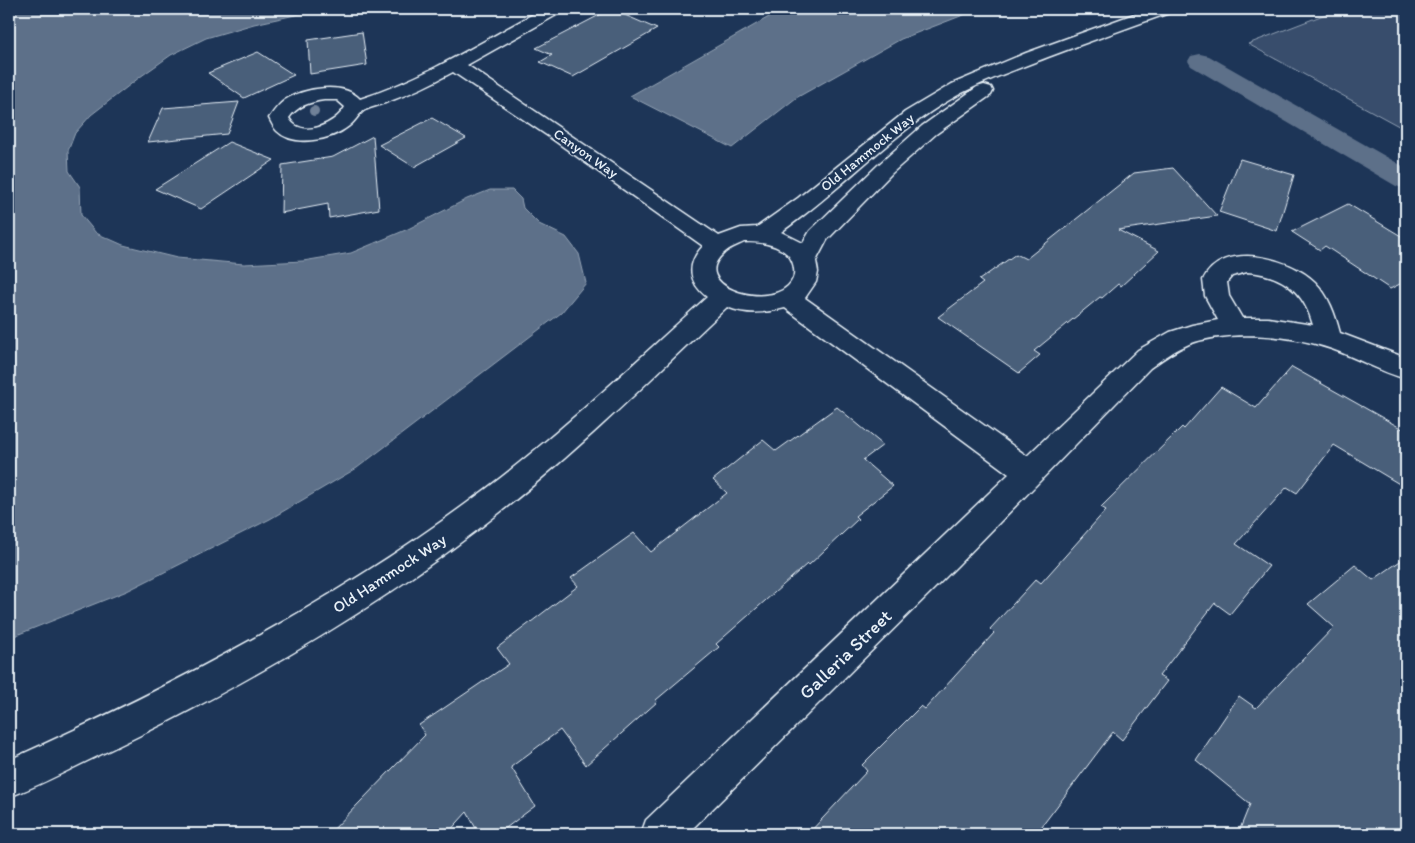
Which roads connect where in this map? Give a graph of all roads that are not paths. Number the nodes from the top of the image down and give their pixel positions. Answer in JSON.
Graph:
{"nodes":[{"id":1,"x":554,"y":9,"type":"edge"},
{"id":2,"x":1164,"y":9,"type":"edge"},
{"id":3,"x":1063,"y":45,"type":"junction"},
{"id":4,"x":454,"y":64,"type":"junction"},
{"id":5,"x":355,"y":107,"type":"dead end"},
{"id":6,"x":761,"y":235,"type":"junction"},
{"id":7,"x":717,"y":245,"type":"junction"},
{"id":8,"x":805,"y":260,"type":"junction"},
{"id":9,"x":723,"y":297,"type":"junction"},
{"id":10,"x":788,"y":298,"type":"junction"},
{"id":11,"x":1234,"y":326,"type":"junction"},
{"id":12,"x":1329,"y":338,"type":"junction"},
{"id":13,"x":1406,"y":368,"type":"edge"},
{"id":14,"x":1029,"y":473,"type":"junction"},
{"id":15,"x":9,"y":779,"type":"edge"},
{"id":16,"x":660,"y":834,"type":"edge"}],
"edges":[{"from":1,"to":4,"type":"street"},
{"from":2,"to":3,"type":"street","name":"Old Hammock Way"},
{"from":3,"to":6,"type":"street","name":"Old Hammock Way"},
{"from":3,"to":8,"type":"street","name":"Old Hammock Way"},
{"from":4,"to":5,"type":"street"},
{"from":4,"to":7,"type":"street","name":"Canyon Way"},
{"from":6,"to":7,"type":"street"},
{"from":6,"to":8,"type":"street"},
{"from":7,"to":9,"type":"street"},
{"from":8,"to":10,"type":"street"},
{"from":9,"to":10,"type":"street"},
{"from":9,"to":15,"type":"street","name":"Old Hammock Way"},
{"from":10,"to":14,"type":"street"},
{"from":11,"to":12,"type":"street","name":"Galleria Street"},
{"from":11,"to":12,"type":"street"},
{"from":11,"to":14,"type":"street","name":"Galleria Street"},
{"from":12,"to":13,"type":"street","name":"Galleria Street"},
{"from":14,"to":16,"type":"street","name":"Galleria Street"}]}
